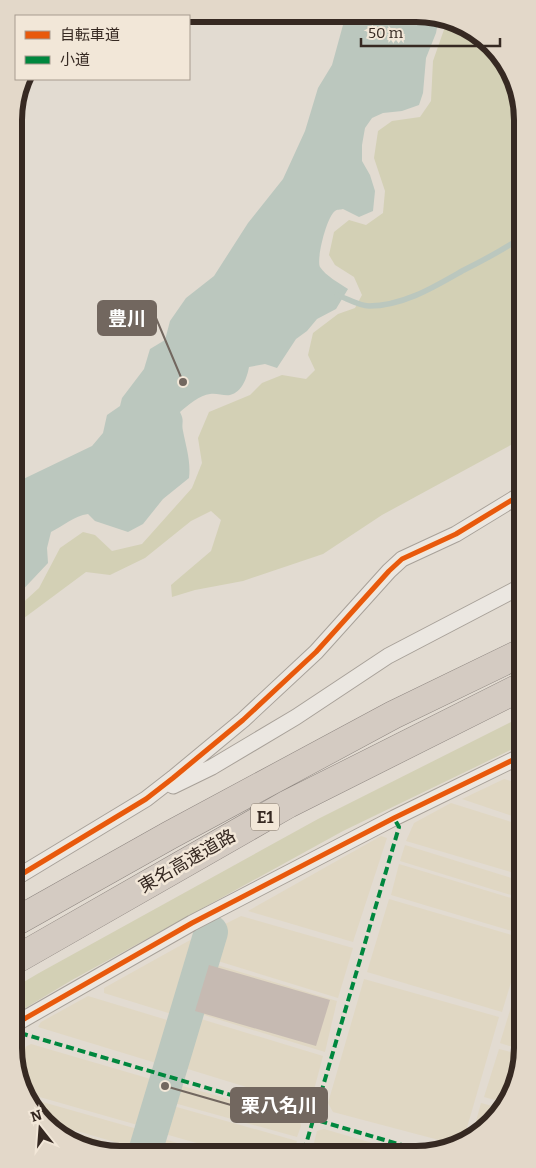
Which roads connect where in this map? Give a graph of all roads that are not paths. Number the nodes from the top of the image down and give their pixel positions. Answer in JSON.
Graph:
{"nodes":[{"id":1,"x":514,"y":499,"type":"edge"},
{"id":2,"x":513,"y":590,"type":"edge"},
{"id":3,"x":513,"y":656,"type":"edge"},
{"id":4,"x":513,"y":691,"type":"edge"},
{"id":5,"x":513,"y":760,"type":"edge"},
{"id":6,"x":146,"y":800,"type":"junction"},
{"id":7,"x":22,"y":874,"type":"edge"},
{"id":8,"x":22,"y":918,"type":"edge"},
{"id":9,"x":22,"y":956,"type":"edge"},
{"id":10,"x":22,"y":1021,"type":"edge"}],
"edges":[{"from":1,"to":6,"type":"street"},
{"from":2,"to":6,"type":"street"},
{"from":3,"to":8,"type":"highway","name":"東名高速道路","number":"E1"},
{"from":4,"to":9,"type":"highway","name":"東名高速道路","number":"E1"},
{"from":5,"to":10,"type":"street"},
{"from":6,"to":7,"type":"street"}]}
